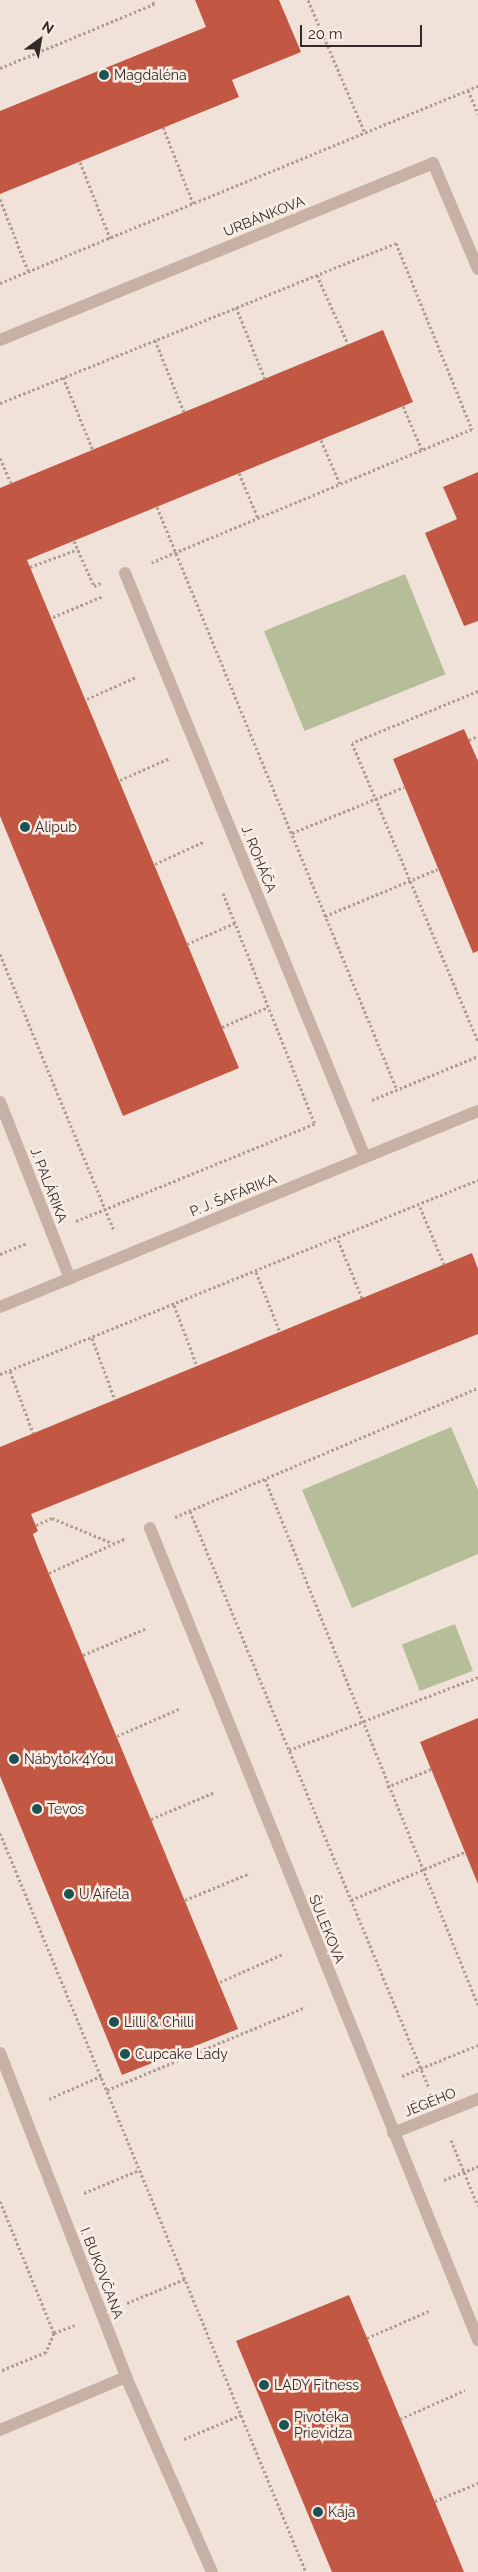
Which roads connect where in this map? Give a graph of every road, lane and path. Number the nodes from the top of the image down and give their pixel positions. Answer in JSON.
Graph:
{"nodes":[{"id":1,"x":152,"y":0,"type":"edge"},
{"id":2,"x":308,"y":0,"type":"edge"},
{"id":3,"x":0,"y":68,"type":"edge"},
{"id":4,"x":478,"y":86,"type":"edge"},
{"id":5,"x":468,"y":90,"type":"junction"},
{"id":6,"x":478,"y":114,"type":"edge"},
{"id":7,"x":163,"y":127,"type":"dead end"},
{"id":8,"x":365,"y":133,"type":"junction"},
{"id":9,"x":80,"y":162,"type":"dead end"},
{"id":10,"x":0,"y":199,"type":"edge"},
{"id":11,"x":193,"y":203,"type":"junction"},
{"id":12,"x":110,"y":238,"type":"junction"},
{"id":13,"x":478,"y":269,"type":"edge"},
{"id":14,"x":28,"y":271,"type":"junction"},
{"id":15,"x":317,"y":275,"type":"junction"},
{"id":16,"x":0,"y":283,"type":"edge"},
{"id":17,"x":236,"y":307,"type":"junction"},
{"id":18,"x":0,"y":340,"type":"edge"},
{"id":19,"x":155,"y":340,"type":"junction"},
{"id":20,"x":348,"y":344,"type":"dead end"},
{"id":21,"x":63,"y":377,"type":"junction"},
{"id":22,"x":265,"y":379,"type":"dead end"},
{"id":23,"x":0,"y":402,"type":"edge"},
{"id":24,"x":403,"y":406,"type":"dead end"},
{"id":25,"x":184,"y":412,"type":"dead end"},
{"id":26,"x":321,"y":440,"type":"dead end"},
{"id":27,"x":93,"y":450,"type":"dead end"},
{"id":28,"x":422,"y":450,"type":"junction"},
{"id":29,"x":0,"y":458,"type":"edge"},
{"id":30,"x":239,"y":473,"type":"dead end"},
{"id":31,"x":11,"y":483,"type":"dead end"},
{"id":32,"x":340,"y":484,"type":"junction"},
{"id":33,"x":157,"y":507,"type":"dead end"},
{"id":34,"x":258,"y":518,"type":"junction"},
{"id":35,"x":74,"y":541,"type":"dead end"},
{"id":36,"x":78,"y":549,"type":"junction"},
{"id":37,"x":176,"y":552,"type":"junction"},
{"id":38,"x":30,"y":567,"type":"dead end"},
{"id":39,"x":125,"y":573,"type":"junction"},
{"id":40,"x":101,"y":583,"type":"junction"},
{"id":41,"x":105,"y":595,"type":"junction"},
{"id":42,"x":109,"y":604,"type":"dead end"},
{"id":43,"x":53,"y":617,"type":"dead end"},
{"id":44,"x":134,"y":667,"type":"dead end"},
{"id":45,"x":137,"y":676,"type":"junction"},
{"id":46,"x":141,"y":685,"type":"dead end"},
{"id":47,"x":478,"y":691,"type":"edge"},
{"id":48,"x":87,"y":698,"type":"dead end"},
{"id":49,"x":478,"y":736,"type":"edge"},
{"id":50,"x":469,"y":740,"type":"dead end"},
{"id":51,"x":166,"y":748,"type":"dead end"},
{"id":52,"x":170,"y":758,"type":"junction"},
{"id":53,"x":173,"y":766,"type":"dead end"},
{"id":54,"x":120,"y":780,"type":"dead end"},
{"id":55,"x":404,"y":787,"type":"dead end"},
{"id":56,"x":375,"y":799,"type":"junction"},
{"id":57,"x":292,"y":833,"type":"junction"},
{"id":58,"x":199,"y":834,"type":"dead end"},
{"id":59,"x":203,"y":842,"type":"junction"},
{"id":60,"x":206,"y":851,"type":"dead end"},
{"id":61,"x":155,"y":864,"type":"dead end"},
{"id":62,"x":438,"y":869,"type":"dead end"},
{"id":63,"x":410,"y":880,"type":"junction"},
{"id":64,"x":221,"y":887,"type":"dead end"},
{"id":65,"x":325,"y":916,"type":"junction"},
{"id":66,"x":235,"y":923,"type":"junction"},
{"id":67,"x":188,"y":944,"type":"dead end"},
{"id":68,"x":0,"y":954,"type":"edge"},
{"id":69,"x":268,"y":1007,"type":"junction"},
{"id":70,"x":222,"y":1027,"type":"dead end"},
{"id":71,"x":478,"y":1041,"type":"edge"},
{"id":72,"x":478,"y":1056,"type":"edge"},
{"id":73,"x":397,"y":1090,"type":"junction"},
{"id":74,"x":0,"y":1104,"type":"edge"},
{"id":75,"x":347,"y":1111,"type":"junction"},
{"id":76,"x":478,"y":1111,"type":"edge"},
{"id":77,"x":314,"y":1124,"type":"junction"},
{"id":78,"x":365,"y":1157,"type":"junction"},
{"id":79,"x":478,"y":1180,"type":"edge"},
{"id":80,"x":104,"y":1207,"type":"junction"},
{"id":81,"x":420,"y":1207,"type":"junction"},
{"id":82,"x":338,"y":1240,"type":"junction"},
{"id":83,"x":124,"y":1256,"type":"junction"},
{"id":84,"x":444,"y":1264,"type":"dead end"},
{"id":85,"x":256,"y":1272,"type":"junction"},
{"id":86,"x":70,"y":1279,"type":"junction"},
{"id":87,"x":362,"y":1298,"type":"dead end"},
{"id":88,"x":174,"y":1305,"type":"junction"},
{"id":89,"x":0,"y":1307,"type":"edge"},
{"id":90,"x":280,"y":1332,"type":"dead end"},
{"id":91,"x":92,"y":1338,"type":"junction"},
{"id":92,"x":198,"y":1366,"type":"dead end"},
{"id":93,"x":10,"y":1371,"type":"junction"},
{"id":94,"x":0,"y":1374,"type":"edge"},
{"id":95,"x":478,"y":1388,"type":"edge"},
{"id":96,"x":115,"y":1400,"type":"dead end"},
{"id":97,"x":33,"y":1433,"type":"dead end"},
{"id":98,"x":265,"y":1479,"type":"junction"},
{"id":99,"x":190,"y":1511,"type":"junction"},
{"id":100,"x":36,"y":1525,"type":"dead end"},
{"id":101,"x":150,"y":1528,"type":"junction"},
{"id":102,"x":112,"y":1544,"type":"junction"},
{"id":103,"x":49,"y":1573,"type":"dead end"},
{"id":104,"x":147,"y":1628,"type":"dead end"},
{"id":105,"x":84,"y":1654,"type":"dead end"},
{"id":106,"x":478,"y":1677,"type":"edge"},
{"id":107,"x":181,"y":1708,"type":"dead end"},
{"id":108,"x":361,"y":1722,"type":"junction"},
{"id":109,"x":117,"y":1736,"type":"dead end"},
{"id":110,"x":289,"y":1750,"type":"junction"},
{"id":111,"x":431,"y":1769,"type":"dead end"},
{"id":112,"x":387,"y":1787,"type":"junction"},
{"id":113,"x":216,"y":1792,"type":"dead end"},
{"id":114,"x":151,"y":1819,"type":"dead end"},
{"id":115,"x":0,"y":1834,"type":"edge"},
{"id":116,"x":464,"y":1852,"type":"dead end"},
{"id":117,"x":422,"y":1870,"type":"junction"},
{"id":118,"x":250,"y":1873,"type":"dead end"},
{"id":119,"x":185,"y":1900,"type":"dead end"},
{"id":120,"x":351,"y":1900,"type":"junction"},
{"id":121,"x":283,"y":1954,"type":"dead end"},
{"id":122,"x":220,"y":1982,"type":"dead end"},
{"id":123,"x":478,"y":2005,"type":"edge"},
{"id":124,"x":305,"y":2007,"type":"dead end"},
{"id":125,"x":478,"y":2045,"type":"edge"},
{"id":126,"x":0,"y":2053,"type":"edge"},
{"id":127,"x":421,"y":2069,"type":"junction"},
{"id":128,"x":101,"y":2076,"type":"junction"},
{"id":129,"x":76,"y":2087,"type":"dead end"},
{"id":130,"x":374,"y":2088,"type":"junction"},
{"id":131,"x":107,"y":2090,"type":"junction"},
{"id":132,"x":478,"y":2099,"type":"edge"},
{"id":133,"x":440,"y":2114,"type":"junction"},
{"id":134,"x":393,"y":2133,"type":"junction"},
{"id":135,"x":139,"y":2170,"type":"junction"},
{"id":136,"x":0,"y":2201,"type":"edge"},
{"id":137,"x":59,"y":2203,"type":"junction"},
{"id":138,"x":478,"y":2206,"type":"edge"},
{"id":139,"x":431,"y":2310,"type":"dead end"},
{"id":140,"x":367,"y":2338,"type":"dead end"},
{"id":141,"x":478,"y":2340,"type":"edge"},
{"id":142,"x":0,"y":2371,"type":"edge"},
{"id":143,"x":126,"y":2377,"type":"junction"},
{"id":144,"x":465,"y":2390,"type":"dead end"},
{"id":145,"x":241,"y":2414,"type":"junction"},
{"id":146,"x":400,"y":2419,"type":"dead end"},
{"id":147,"x":0,"y":2430,"type":"edge"},
{"id":148,"x":161,"y":2449,"type":"junction"},
{"id":149,"x":478,"y":2483,"type":"edge"},
{"id":150,"x":435,"y":2501,"type":"dead end"},
{"id":151,"x":212,"y":2572,"type":"edge"},
{"id":152,"x":306,"y":2572,"type":"edge"}],
"edges":[{"from":1,"to":3,"type":"path"},
{"from":2,"to":8,"type":"path"},
{"from":4,"to":5,"type":"path"},
{"from":5,"to":6,"type":"path"},
{"from":5,"to":8,"type":"path"},
{"from":7,"to":11,"type":"path"},
{"from":8,"to":11,"type":"path"},
{"from":9,"to":12,"type":"path"},
{"from":10,"to":14,"type":"path"},
{"from":11,"to":12,"type":"path"},
{"from":12,"to":14,"type":"path"},
{"from":13,"to":18,"type":"street","name":"URBÁNKOVA"},
{"from":14,"to":16,"type":"path"},
{"from":15,"to":17,"type":"path"},
{"from":15,"to":20,"type":"path"},
{"from":15,"to":28,"type":"path"},
{"from":17,"to":19,"type":"path"},
{"from":17,"to":22,"type":"path"},
{"from":19,"to":21,"type":"path"},
{"from":19,"to":25,"type":"path"},
{"from":21,"to":23,"type":"path"},
{"from":21,"to":27,"type":"path"},
{"from":24,"to":28,"type":"path"},
{"from":26,"to":32,"type":"path"},
{"from":28,"to":32,"type":"path"},
{"from":29,"to":31,"type":"path"},
{"from":30,"to":34,"type":"path"},
{"from":32,"to":34,"type":"path"},
{"from":33,"to":37,"type":"path"},
{"from":34,"to":37,"type":"path"},
{"from":35,"to":36,"type":"path"},
{"from":36,"to":38,"type":"path"},
{"from":36,"to":40,"type":"path"},
{"from":37,"to":39,"type":"path"},
{"from":37,"to":57,"type":"path"},
{"from":39,"to":40,"type":"path"},
{"from":39,"to":75,"type":"street","name":"J. ROHÁČA"},
{"from":40,"to":41,"type":"path"},
{"from":41,"to":42,"type":"path"},
{"from":41,"to":43,"type":"path"},
{"from":44,"to":45,"type":"path"},
{"from":45,"to":46,"type":"path"},
{"from":45,"to":48,"type":"path"},
{"from":47,"to":56,"type":"path"},
{"from":49,"to":50,"type":"path"},
{"from":51,"to":52,"type":"path"},
{"from":52,"to":53,"type":"path"},
{"from":52,"to":54,"type":"path"},
{"from":55,"to":56,"type":"path"},
{"from":56,"to":57,"type":"path"},
{"from":56,"to":63,"type":"path"},
{"from":57,"to":65,"type":"path"},
{"from":58,"to":59,"type":"path"},
{"from":59,"to":60,"type":"path"},
{"from":59,"to":61,"type":"path"},
{"from":62,"to":63,"type":"path"},
{"from":63,"to":65,"type":"path"},
{"from":63,"to":71,"type":"path"},
{"from":64,"to":66,"type":"path"},
{"from":65,"to":73,"type":"path"},
{"from":66,"to":67,"type":"path"},
{"from":66,"to":69,"type":"path"},
{"from":68,"to":80,"type":"path"},
{"from":69,"to":70,"type":"path"},
{"from":69,"to":77,"type":"path"},
{"from":72,"to":73,"type":"path"},
{"from":73,"to":75,"type":"path"},
{"from":74,"to":86,"type":"street","name":"J. PALÁRIKA"},
{"from":75,"to":77,"type":"path"},
{"from":75,"to":78,"type":"street","name":"J. ROHÁČA"},
{"from":76,"to":78,"type":"street","name":"P. J. ŠAFÁRIKA"},
{"from":77,"to":80,"type":"path"},
{"from":78,"to":83,"type":"street","name":"P. J. ŠAFÁRIKA"},
{"from":79,"to":81,"type":"path"},
{"from":80,"to":83,"type":"path"},
{"from":81,"to":82,"type":"path"},
{"from":81,"to":84,"type":"path"},
{"from":82,"to":85,"type":"path"},
{"from":82,"to":87,"type":"path"},
{"from":83,"to":86,"type":"street","name":"P. J. ŠAFÁRIKA"},
{"from":85,"to":88,"type":"path"},
{"from":85,"to":90,"type":"path"},
{"from":86,"to":89,"type":"street","name":"P. J. ŠAFÁRIKA"},
{"from":88,"to":91,"type":"path"},
{"from":88,"to":92,"type":"path"},
{"from":91,"to":93,"type":"path"},
{"from":91,"to":96,"type":"path"},
{"from":93,"to":94,"type":"path"},
{"from":93,"to":97,"type":"path"},
{"from":95,"to":98,"type":"path"},
{"from":98,"to":99,"type":"path"},
{"from":98,"to":108,"type":"path"},
{"from":99,"to":101,"type":"path"},
{"from":99,"to":110,"type":"path"},
{"from":100,"to":102,"type":"path"},
{"from":101,"to":102,"type":"path"},
{"from":101,"to":130,"type":"street","name":"ŠULEKOVA"},
{"from":102,"to":103,"type":"path"},
{"from":104,"to":105,"type":"path"},
{"from":106,"to":108,"type":"path"},
{"from":107,"to":109,"type":"path"},
{"from":108,"to":110,"type":"path"},
{"from":108,"to":112,"type":"path"},
{"from":110,"to":120,"type":"path"},
{"from":111,"to":112,"type":"path"},
{"from":112,"to":117,"type":"path"},
{"from":113,"to":114,"type":"path"},
{"from":115,"to":128,"type":"path"},
{"from":116,"to":117,"type":"path"},
{"from":117,"to":120,"type":"path"},
{"from":117,"to":123,"type":"path"},
{"from":118,"to":119,"type":"path"},
{"from":120,"to":127,"type":"path"},
{"from":121,"to":122,"type":"path"},
{"from":124,"to":131,"type":"path"},
{"from":125,"to":127,"type":"path"},
{"from":126,"to":137,"type":"street","name":"I. BUKOVČANA"},
{"from":127,"to":130,"type":"path"},
{"from":127,"to":133,"type":"path"},
{"from":128,"to":129,"type":"path"},
{"from":128,"to":131,"type":"path"},
{"from":130,"to":134,"type":"street","name":"ŠULEKOVA"},
{"from":131,"to":135,"type":"path"},
{"from":132,"to":133,"type":"street","name":"JÉGÉHO"},
{"from":133,"to":134,"type":"street","name":"JÉGÉHO"},
{"from":133,"to":138,"type":"path"},
{"from":134,"to":141,"type":"street","name":"ŠULEKOVA"},
{"from":135,"to":137,"type":"path"},
{"from":135,"to":145,"type":"path"},
{"from":136,"to":142,"type":"path"},
{"from":137,"to":143,"type":"street","name":"I. BUKOVČANA"},
{"from":139,"to":140,"type":"path"},
{"from":143,"to":147,"type":"street"},
{"from":143,"to":148,"type":"street","name":"I. BUKOVČANA"},
{"from":144,"to":146,"type":"path"},
{"from":145,"to":148,"type":"path"},
{"from":145,"to":152,"type":"path"},
{"from":148,"to":151,"type":"street","name":"I. BUKOVČANA"},
{"from":149,"to":150,"type":"path"}]}
